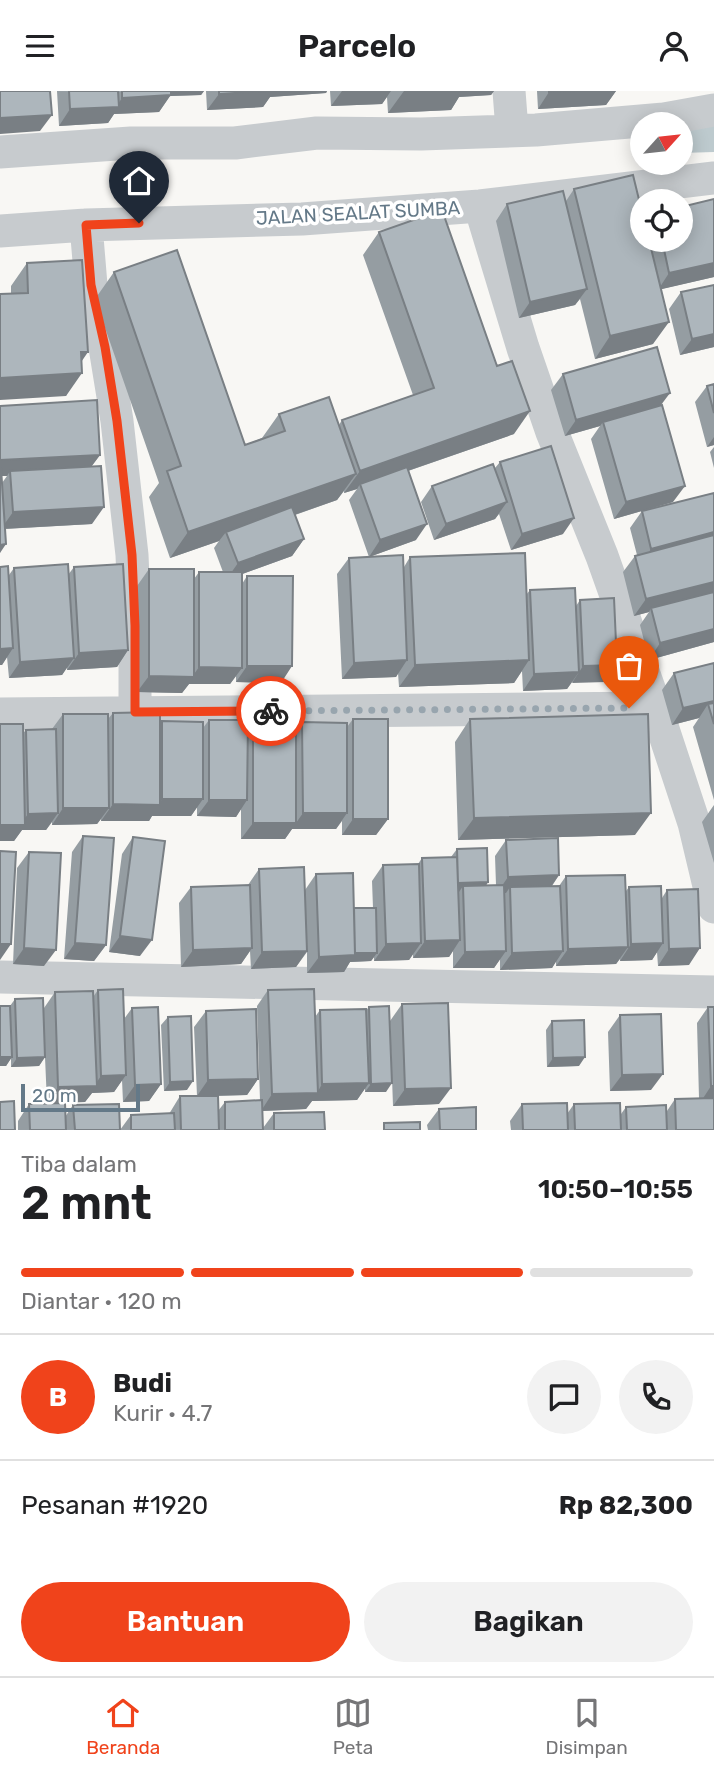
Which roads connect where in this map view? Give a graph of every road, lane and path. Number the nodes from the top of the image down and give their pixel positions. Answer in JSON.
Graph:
{"nodes":[{"id":1,"x":509,"y":91,"type":"edge"},
{"id":2,"x":714,"y":110,"type":"edge"},
{"id":3,"x":512,"y":130,"type":"junction"},
{"id":4,"x":0,"y":152,"type":"edge"},
{"id":5,"x":714,"y":178,"type":"edge"},
{"id":6,"x":480,"y":206,"type":"junction"},
{"id":7,"x":86,"y":225,"type":"junction"},
{"id":8,"x":0,"y":231,"type":"edge"},
{"id":9,"x":656,"y":708,"type":"junction"},
{"id":10,"x":135,"y":712,"type":"junction"},
{"id":11,"x":0,"y":714,"type":"edge"},
{"id":12,"x":714,"y":907,"type":"edge"},
{"id":13,"x":0,"y":977,"type":"edge"},
{"id":14,"x":714,"y":992,"type":"edge"}],
"edges":[{"from":1,"to":3,"type":"street"},
{"from":2,"to":3,"type":"street"},
{"from":3,"to":4,"type":"street"},
{"from":5,"to":6,"type":"street","name":"JALAN SEALAT SUMBA"},
{"from":6,"to":7,"type":"street","name":"JALAN SEALAT SUMBA"},
{"from":6,"to":9,"type":"street"},
{"from":7,"to":8,"type":"street","name":"JALAN SEALAT SUMBA"},
{"from":7,"to":10,"type":"street"},
{"from":9,"to":10,"type":"street"},
{"from":9,"to":12,"type":"street"},
{"from":10,"to":11,"type":"street"},
{"from":13,"to":14,"type":"street"}]}
